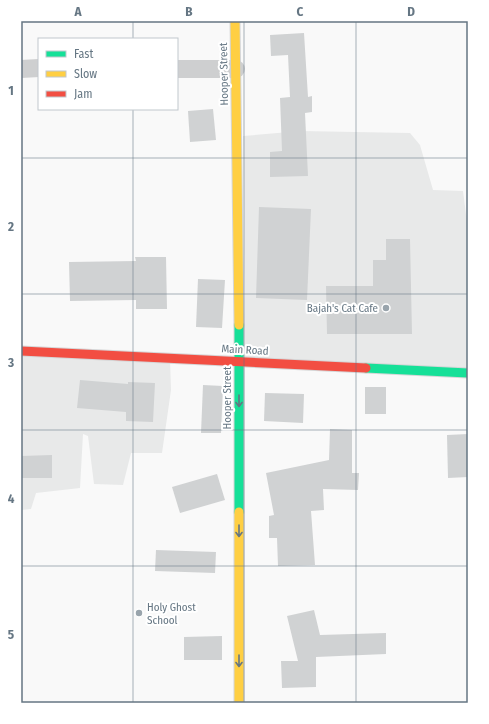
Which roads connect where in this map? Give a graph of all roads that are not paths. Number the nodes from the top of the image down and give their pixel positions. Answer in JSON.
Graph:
{"nodes":[{"id":1,"x":235,"y":21,"type":"edge"},
{"id":2,"x":38,"y":68,"type":"edge"},
{"id":3,"x":21,"y":69,"type":"edge"},
{"id":4,"x":178,"y":69,"type":"edge"},
{"id":5,"x":236,"y":69,"type":"junction"},
{"id":6,"x":21,"y":351,"type":"edge"},
{"id":7,"x":239,"y":362,"type":"junction"},
{"id":8,"x":468,"y":373,"type":"edge"},
{"id":9,"x":239,"y":703,"type":"edge"}],
"edges":[{"from":1,"to":5,"type":"street","name":"Hooper Street"},
{"from":2,"to":3,"type":"street"},
{"from":4,"to":5,"type":"street"},
{"from":5,"to":7,"type":"street","name":"Hooper Street"},
{"from":6,"to":7,"type":"street","name":"Main Road"},
{"from":7,"to":8,"type":"street","name":"Main Road"},
{"from":7,"to":9,"type":"street","name":"Hooper Street","one_way":true}]}
